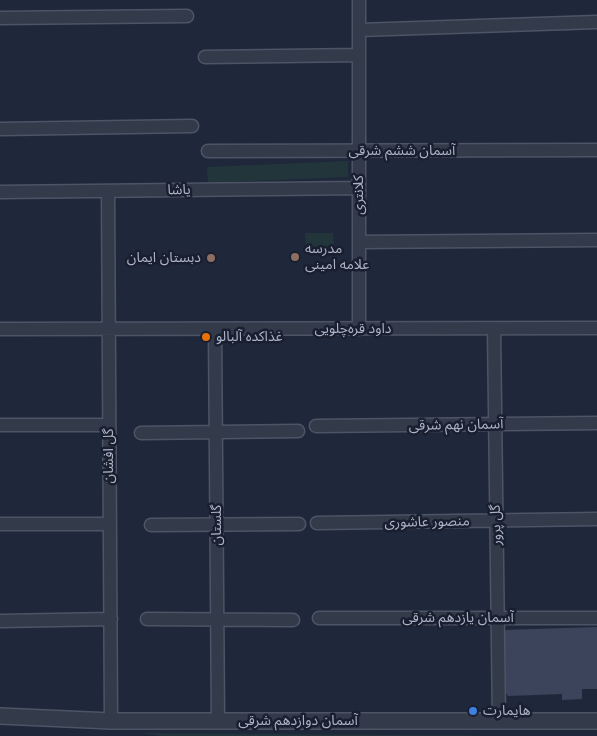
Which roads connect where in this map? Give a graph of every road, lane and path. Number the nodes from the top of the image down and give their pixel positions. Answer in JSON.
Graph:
{"nodes":[{"id":1,"x":359,"y":0,"type":"edge"},
{"id":2,"x":187,"y":16,"type":"dead end"},
{"id":3,"x":0,"y":18,"type":"edge"},
{"id":4,"x":597,"y":22,"type":"edge"},
{"id":5,"x":358,"y":30,"type":"junction"},
{"id":6,"x":359,"y":55,"type":"junction"},
{"id":7,"x":205,"y":57,"type":"dead end"},
{"id":8,"x":192,"y":126,"type":"dead end"},
{"id":9,"x":0,"y":128,"type":"edge"},
{"id":10,"x":597,"y":150,"type":"edge"},
{"id":11,"x":208,"y":151,"type":"dead end"},
{"id":12,"x":359,"y":152,"type":"junction"},
{"id":13,"x":359,"y":188,"type":"junction"},
{"id":14,"x":108,"y":191,"type":"junction"},
{"id":15,"x":0,"y":192,"type":"edge"},
{"id":16,"x":597,"y":240,"type":"edge"},
{"id":17,"x":359,"y":242,"type":"junction"},
{"id":18,"x":597,"y":328,"type":"edge"},
{"id":19,"x":0,"y":329,"type":"edge"},
{"id":20,"x":108,"y":329,"type":"junction"},
{"id":21,"x":215,"y":329,"type":"junction"},
{"id":22,"x":359,"y":329,"type":"junction"},
{"id":23,"x":494,"y":329,"type":"junction"},
{"id":24,"x":597,"y":423,"type":"edge"},
{"id":25,"x":495,"y":424,"type":"junction"},
{"id":26,"x":0,"y":426,"type":"edge"},
{"id":27,"x":109,"y":426,"type":"junction"},
{"id":28,"x":316,"y":426,"type":"dead end"},
{"id":29,"x":298,"y":431,"type":"dead end"},
{"id":30,"x":216,"y":432,"type":"junction"},
{"id":31,"x":140,"y":433,"type":"dead end"},
{"id":32,"x":597,"y":520,"type":"edge"},
{"id":33,"x":496,"y":521,"type":"junction"},
{"id":34,"x":317,"y":523,"type":"dead end"},
{"id":35,"x":0,"y":524,"type":"edge"},
{"id":36,"x":110,"y":524,"type":"junction"},
{"id":37,"x":217,"y":524,"type":"junction"},
{"id":38,"x":298,"y":524,"type":"dead end"},
{"id":39,"x":152,"y":525,"type":"dead end"},
{"id":40,"x":497,"y":617,"type":"junction"},
{"id":41,"x":217,"y":618,"type":"junction"},
{"id":42,"x":319,"y":618,"type":"dead end"},
{"id":43,"x":597,"y":618,"type":"edge"},
{"id":44,"x":111,"y":619,"type":"junction"},
{"id":45,"x":147,"y":619,"type":"dead end"},
{"id":46,"x":0,"y":620,"type":"edge"},
{"id":47,"x":293,"y":620,"type":"dead end"},
{"id":48,"x":0,"y":716,"type":"edge"},
{"id":49,"x":112,"y":721,"type":"junction"},
{"id":50,"x":218,"y":721,"type":"junction"},
{"id":51,"x":499,"y":722,"type":"junction"},
{"id":52,"x":597,"y":723,"type":"edge"}],
"edges":[{"from":1,"to":5,"type":"street","name":"کلانتری"},
{"from":2,"to":3,"type":"street"},
{"from":4,"to":5,"type":"street"},
{"from":5,"to":6,"type":"street","name":"کلانتری"},
{"from":6,"to":7,"type":"street"},
{"from":6,"to":12,"type":"street","name":"کلانتری"},
{"from":8,"to":9,"type":"street"},
{"from":10,"to":12,"type":"street","name":"آسمان ششم شرقی"},
{"from":11,"to":12,"type":"street","name":"آسمان ششم شرقی"},
{"from":12,"to":13,"type":"street","name":"کلانتری"},
{"from":13,"to":14,"type":"street","name":"یاشا"},
{"from":13,"to":17,"type":"street","name":"کلانتری"},
{"from":14,"to":15,"type":"street","name":"یاشا"},
{"from":14,"to":20,"type":"street","name":"گل افشان"},
{"from":16,"to":17,"type":"street"},
{"from":17,"to":22,"type":"street","name":"کلانتری"},
{"from":18,"to":23,"type":"street","name":"داود قره‌چلویی"},
{"from":19,"to":20,"type":"street","name":"داود قره‌چلویی"},
{"from":20,"to":21,"type":"street","name":"داود قره‌چلویی"},
{"from":20,"to":27,"type":"street","name":"گل افشان"},
{"from":21,"to":22,"type":"street","name":"داود قره‌چلویی"},
{"from":21,"to":30,"type":"street","name":"گلستان"},
{"from":22,"to":23,"type":"street","name":"داود قره‌چلویی"},
{"from":23,"to":25,"type":"street","name":"گل پرور"},
{"from":24,"to":25,"type":"street","name":"آسمان نهم شرقی"},
{"from":25,"to":28,"type":"street","name":"آسمان نهم شرقی"},
{"from":25,"to":33,"type":"street","name":"گل پرور"},
{"from":26,"to":27,"type":"street"},
{"from":27,"to":36,"type":"street","name":"گل افشان"},
{"from":29,"to":30,"type":"street"},
{"from":30,"to":31,"type":"street"},
{"from":30,"to":37,"type":"street","name":"گلستان"},
{"from":32,"to":33,"type":"street","name":"منصور عاشوری"},
{"from":33,"to":34,"type":"street","name":"منصور عاشوری"},
{"from":33,"to":40,"type":"street","name":"گل پرور"},
{"from":35,"to":36,"type":"street"},
{"from":36,"to":44,"type":"street","name":"گل افشان"},
{"from":37,"to":38,"type":"street"},
{"from":37,"to":39,"type":"street"},
{"from":37,"to":41,"type":"street","name":"گلستان"},
{"from":40,"to":42,"type":"street","name":"آسمان یازدهم شرقی"},
{"from":40,"to":43,"type":"street","name":"آسمان یازدهم شرقی"},
{"from":40,"to":51,"type":"street","name":"گل پرور"},
{"from":41,"to":45,"type":"street"},
{"from":41,"to":47,"type":"street"},
{"from":41,"to":50,"type":"street","name":"گلستان"},
{"from":44,"to":46,"type":"street"},
{"from":44,"to":49,"type":"street","name":"گل افشان"},
{"from":48,"to":49,"type":"street","name":"آسمان دوازدهم شرقی"},
{"from":49,"to":50,"type":"street","name":"آسمان دوازدهم شرقی"},
{"from":50,"to":51,"type":"street","name":"آسمان دوازدهم شرقی"},
{"from":51,"to":52,"type":"street","name":"آسمان دوازدهم شرقی"}]}
